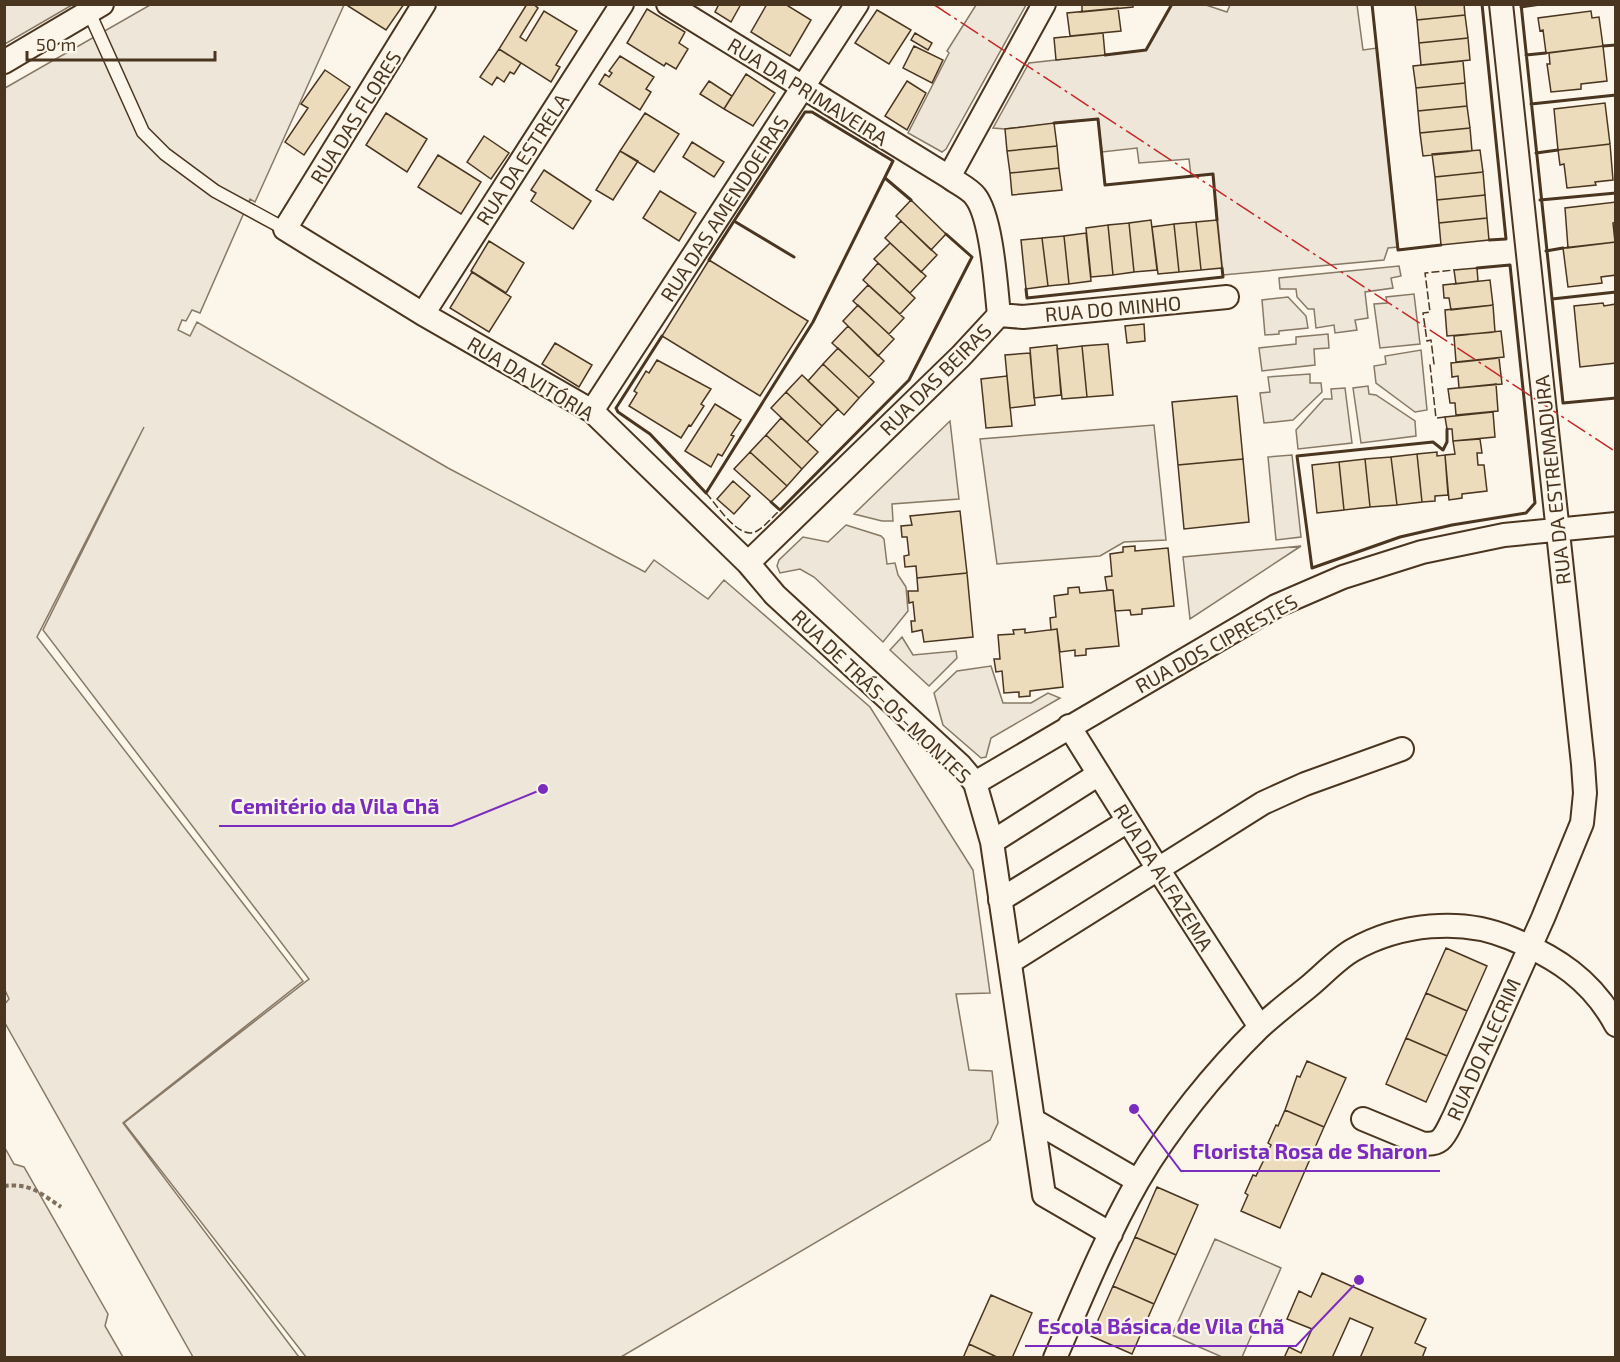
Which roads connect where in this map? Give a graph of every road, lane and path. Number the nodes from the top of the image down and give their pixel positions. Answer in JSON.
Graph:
{"nodes":[{"id":1,"x":424,"y":4,"type":"edge"},
{"id":2,"x":622,"y":4,"type":"edge"},
{"id":3,"x":668,"y":4,"type":"edge"},
{"id":4,"x":856,"y":4,"type":"edge"},
{"id":5,"x":1044,"y":4,"type":"edge"},
{"id":6,"x":1501,"y":4,"type":"edge"},
{"id":7,"x":95,"y":8,"type":"edge"},
{"id":8,"x":4,"y":63,"type":"edge"},
{"id":9,"x":803,"y":87,"type":"junction"},
{"id":10,"x":949,"y":177,"type":"junction"},
{"id":11,"x":285,"y":229,"type":"junction"},
{"id":12,"x":1227,"y":297,"type":"dead end"},
{"id":13,"x":423,"y":314,"type":"junction"},
{"id":14,"x":999,"y":315,"type":"junction"},
{"id":15,"x":592,"y":411,"type":"junction"},
{"id":16,"x":1616,"y":524,"type":"edge"},
{"id":17,"x":1558,"y":529,"type":"junction"},
{"id":18,"x":748,"y":563,"type":"junction"},
{"id":19,"x":1069,"y":726,"type":"junction"},
{"id":20,"x":1402,"y":749,"type":"dead end"},
{"id":21,"x":1099,"y":774,"type":"junction"},
{"id":22,"x":975,"y":783,"type":"junction"},
{"id":23,"x":1128,"y":821,"type":"junction"},
{"id":24,"x":992,"y":842,"type":"junction"},
{"id":25,"x":1158,"y":869,"type":"junction"},
{"id":26,"x":1000,"y":900,"type":"junction"},
{"id":27,"x":1530,"y":946,"type":"junction"},
{"id":28,"x":1010,"y":962,"type":"junction"},
{"id":29,"x":1616,"y":1025,"type":"edge"},
{"id":30,"x":1260,"y":1027,"type":"junction"},
{"id":31,"x":1363,"y":1119,"type":"dead end"},
{"id":32,"x":1033,"y":1120,"type":"junction"},
{"id":33,"x":1138,"y":1181,"type":"junction"},
{"id":34,"x":4,"y":1186,"type":"edge"},
{"id":35,"x":61,"y":1207,"type":"dead end"},
{"id":36,"x":1111,"y":1234,"type":"junction"},
{"id":37,"x":1055,"y":1358,"type":"edge"}],
"edges":[{"from":1,"to":11,"type":"street","name":"RUA DAS FLORES"},
{"from":2,"to":13,"type":"street","name":"RUA DA ESTRELA"},
{"from":3,"to":9,"type":"street","name":"RUA DA PRIMAVEIRA"},
{"from":4,"to":9,"type":"street","name":"RUA DAS AMENDOEIRAS"},
{"from":5,"to":10,"type":"street"},
{"from":6,"to":17,"type":"street","name":"RUA DA ESTREMADURA"},
{"from":7,"to":8,"type":"street"},
{"from":7,"to":11,"type":"lane"},
{"from":9,"to":10,"type":"street","name":"RUA DA PRIMAVEIRA"},
{"from":9,"to":15,"type":"street","name":"RUA DAS AMENDOEIRAS"},
{"from":10,"to":14,"type":"street","name":"RUA DAS BEIRAS"},
{"from":11,"to":13,"type":"street","name":"RUA DA VITÓRIA"},
{"from":12,"to":14,"type":"street","name":"RUA DO MINHO"},
{"from":13,"to":15,"type":"street","name":"RUA DA VITÓRIA"},
{"from":14,"to":18,"type":"street","name":"RUA DAS BEIRAS"},
{"from":15,"to":18,"type":"street","name":"RUA DA VITÓRIA"},
{"from":16,"to":17,"type":"street","name":"RUA DOS CIPRESTES"},
{"from":17,"to":19,"type":"street","name":"RUA DOS CIPRESTES"},
{"from":17,"to":27,"type":"street","name":"RUA DA ESTREMADURA"},
{"from":18,"to":22,"type":"street","name":"RUA DE TRÁS-OS-MONTES"},
{"from":19,"to":21,"type":"street","name":"RUA DA ALFAZEMA"},
{"from":19,"to":22,"type":"street","name":"RUA DOS CIPRESTES"},
{"from":20,"to":25,"type":"street"},
{"from":21,"to":23,"type":"street","name":"RUA DA ALFAZEMA"},
{"from":21,"to":24,"type":"street"},
{"from":22,"to":24,"type":"street","name":"RUA DE TRÁS-OS-MONTES"},
{"from":23,"to":25,"type":"street","name":"RUA DA ALFAZEMA"},
{"from":23,"to":26,"type":"street"},
{"from":24,"to":26,"type":"street","name":"RUA DE TRÁS-OS-MONTES"},
{"from":25,"to":28,"type":"street"},
{"from":25,"to":30,"type":"street","name":"RUA DA ALFAZEMA"},
{"from":26,"to":28,"type":"street","name":"RUA DE TRÁS-OS-MONTES"},
{"from":27,"to":29,"type":"street"},
{"from":27,"to":30,"type":"street"},
{"from":27,"to":31,"type":"street","name":"RUA DO ALECRIM"},
{"from":28,"to":32,"type":"street","name":"RUA DE TRÁS-OS-MONTES"},
{"from":30,"to":33,"type":"street"},
{"from":32,"to":33,"type":"street"},
{"from":32,"to":36,"type":"street","name":"RUA DE TRÁS-OS-MONTES"},
{"from":33,"to":36,"type":"street"},
{"from":34,"to":35,"type":"path"},
{"from":36,"to":37,"type":"street"}]}
